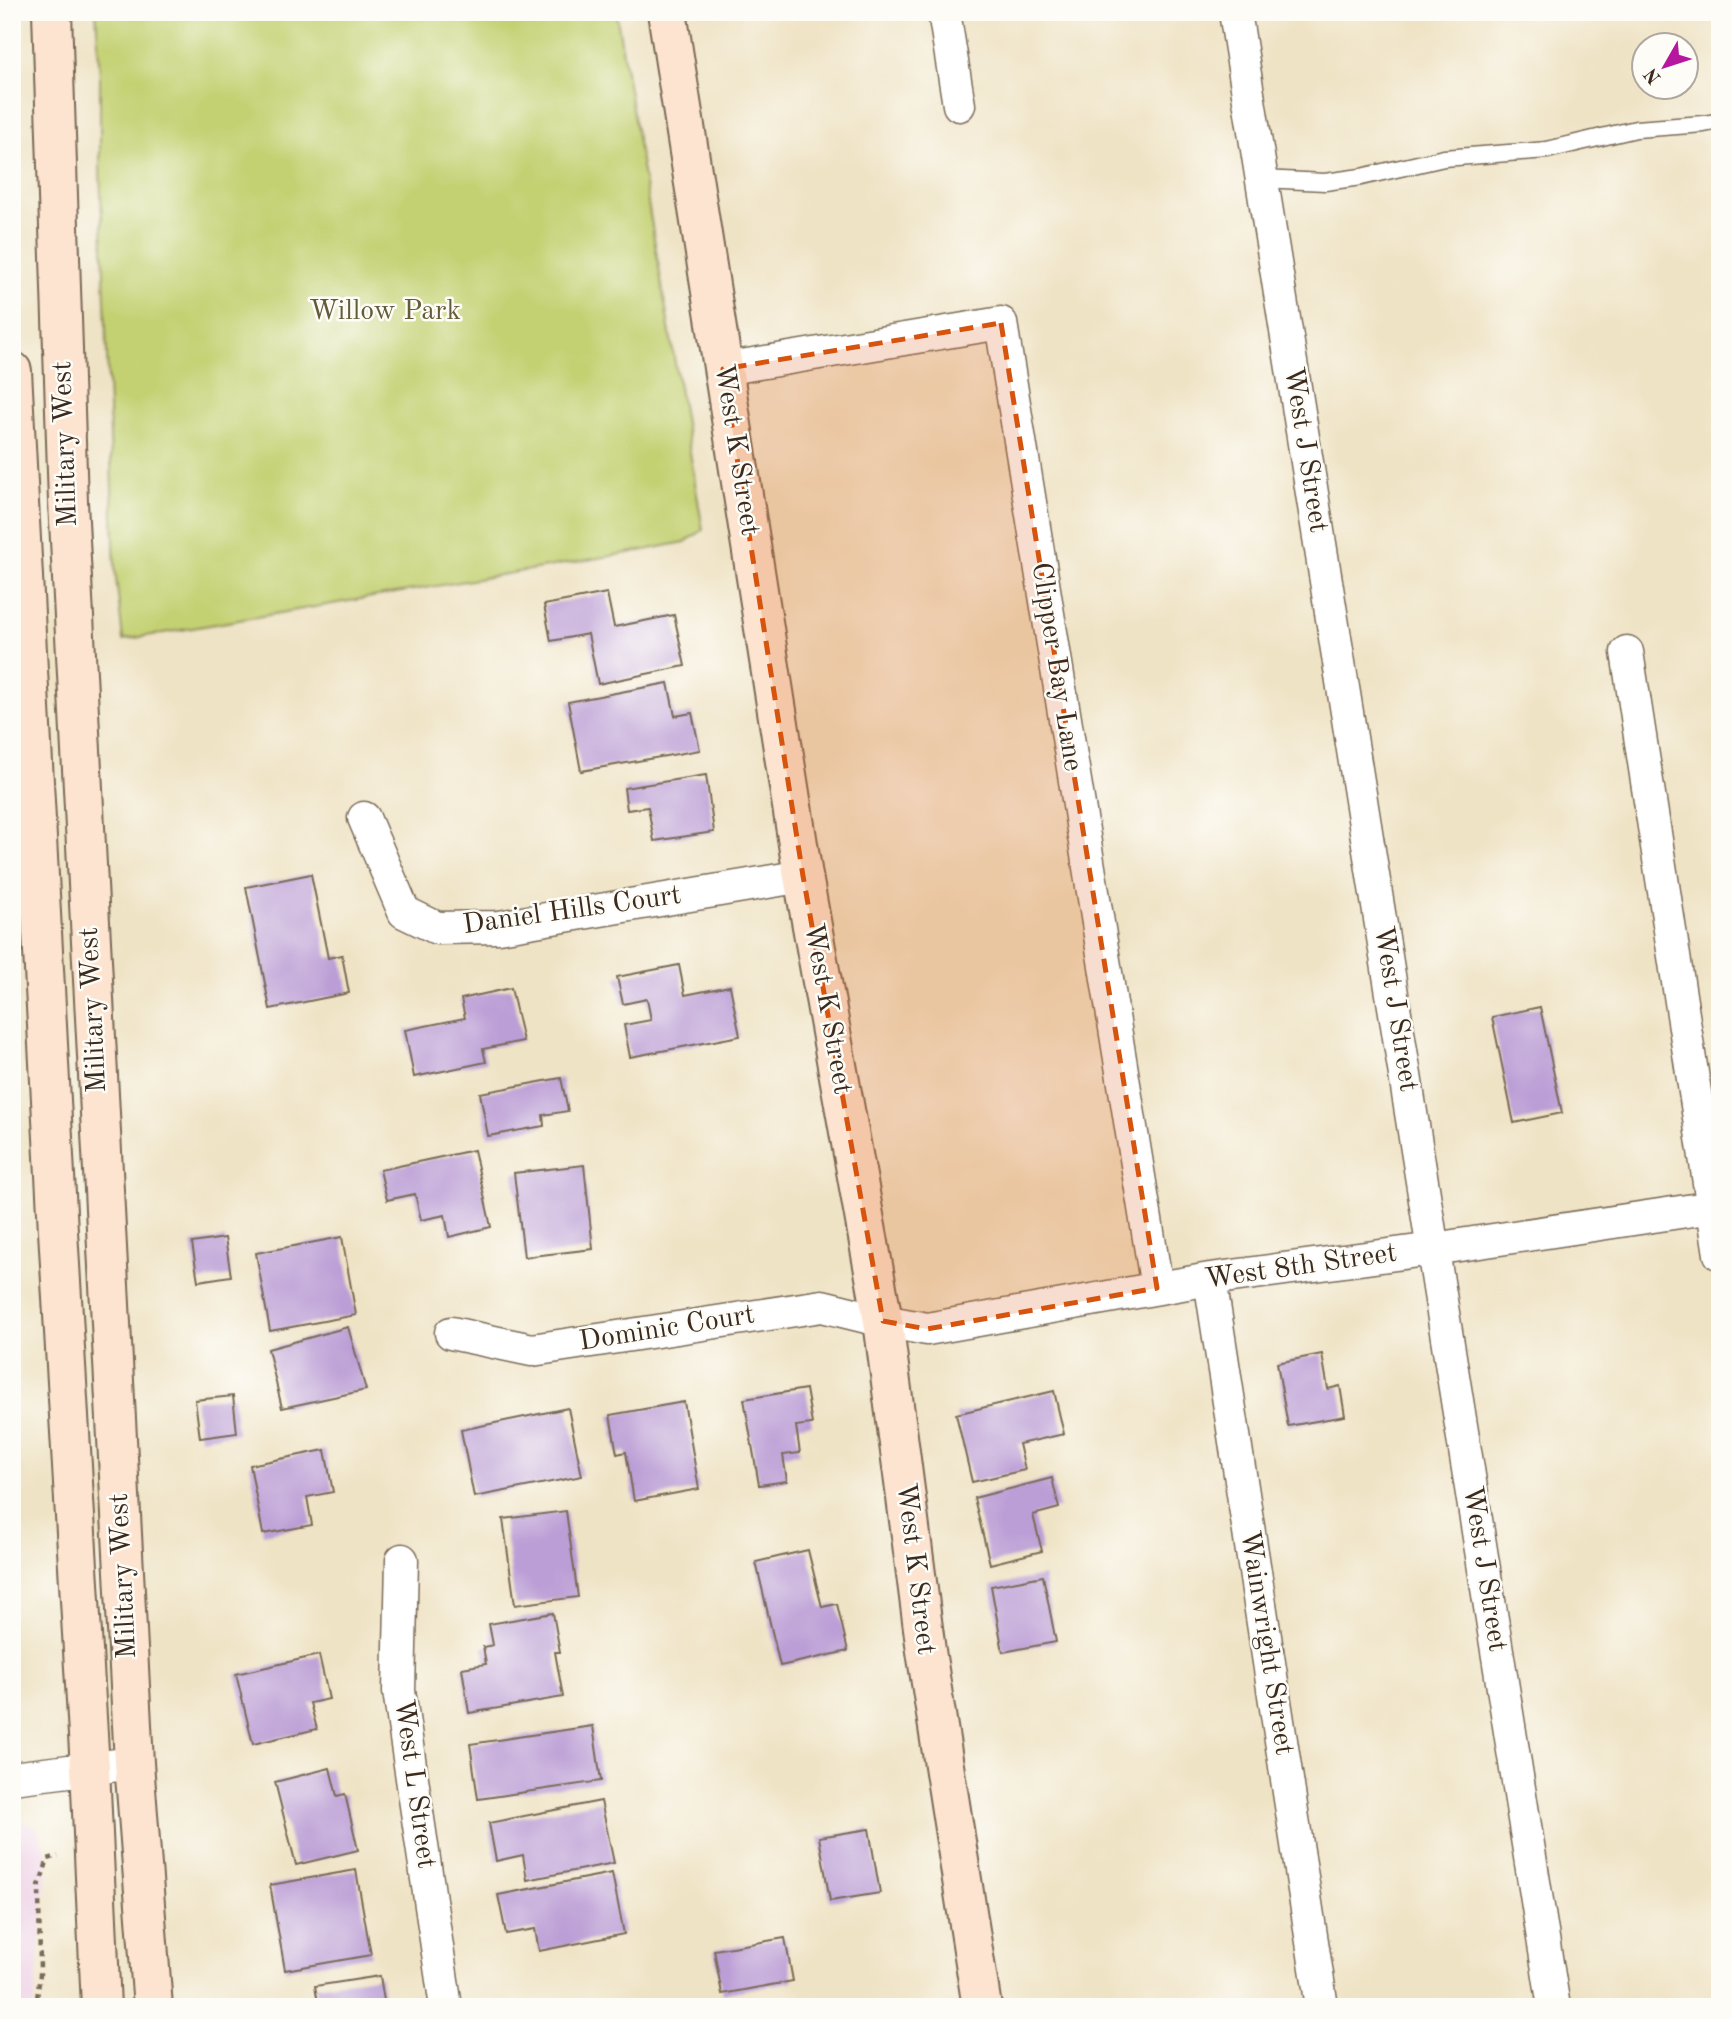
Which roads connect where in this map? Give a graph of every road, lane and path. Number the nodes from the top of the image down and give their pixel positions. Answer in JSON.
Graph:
{"nodes":[{"id":1,"x":52,"y":12,"type":"edge"},
{"id":2,"x":667,"y":12,"type":"edge"},
{"id":3,"x":944,"y":12,"type":"edge"},
{"id":4,"x":1235,"y":12,"type":"edge"},
{"id":5,"x":959,"y":105,"type":"dead end"},
{"id":6,"x":1720,"y":121,"type":"edge"},
{"id":7,"x":1261,"y":179,"type":"junction"},
{"id":8,"x":723,"y":369,"type":"junction"},
{"id":9,"x":12,"y":371,"type":"edge"},
{"id":10,"x":1627,"y":652,"type":"dead end"},
{"id":11,"x":364,"y":818,"type":"dead end"},
{"id":12,"x":803,"y":876,"type":"junction"},
{"id":13,"x":1716,"y":1207,"type":"edge"},
{"id":14,"x":1433,"y":1249,"type":"junction"},
{"id":15,"x":1720,"y":1254,"type":"edge"},
{"id":16,"x":1210,"y":1279,"type":"junction"},
{"id":17,"x":1157,"y":1288,"type":"junction"},
{"id":18,"x":883,"y":1321,"type":"junction"},
{"id":19,"x":450,"y":1333,"type":"dead end"},
{"id":20,"x":402,"y":1560,"type":"dead end"},
{"id":21,"x":134,"y":1763,"type":"junction"},
{"id":22,"x":90,"y":1768,"type":"junction"},
{"id":23,"x":12,"y":1777,"type":"edge"},
{"id":24,"x":67,"y":1853,"type":"dead end"},
{"id":25,"x":36,"y":2007,"type":"edge"},
{"id":26,"x":101,"y":2007,"type":"edge"},
{"id":27,"x":153,"y":2007,"type":"edge"},
{"id":28,"x":446,"y":2007,"type":"edge"},
{"id":29,"x":982,"y":2007,"type":"edge"},
{"id":30,"x":1322,"y":2007,"type":"edge"},
{"id":31,"x":1554,"y":2007,"type":"edge"}],
"edges":[{"from":1,"to":21,"type":"main road","name":"Military West"},
{"from":2,"to":8,"type":"main road","name":"West K Street"},
{"from":3,"to":5,"type":"street"},
{"from":4,"to":7,"type":"street","name":"West J Street"},
{"from":6,"to":7,"type":"lane"},
{"from":7,"to":14,"type":"street","name":"West J Street"},
{"from":8,"to":12,"type":"main road","name":"West K Street"},
{"from":8,"to":17,"type":"street","name":"Clipper Bay Lane"},
{"from":9,"to":22,"type":"main road","name":"Military West"},
{"from":10,"to":13,"type":"street"},
{"from":11,"to":12,"type":"street","name":"Daniel Hills Court"},
{"from":12,"to":18,"type":"main road","name":"West K Street"},
{"from":13,"to":14,"type":"street","name":"West 8th Street"},
{"from":13,"to":15,"type":"street"},
{"from":14,"to":16,"type":"street","name":"West 8th Street"},
{"from":14,"to":31,"type":"street","name":"West J Street"},
{"from":16,"to":17,"type":"street","name":"West 8th Street"},
{"from":16,"to":30,"type":"street","name":"Wainwright Street"},
{"from":17,"to":18,"type":"street","name":"West 8th Street"},
{"from":18,"to":19,"type":"street","name":"Dominic Court"},
{"from":18,"to":29,"type":"main road","name":"West K Street"},
{"from":20,"to":28,"type":"street","name":"West L Street"},
{"from":21,"to":22,"type":"street"},
{"from":21,"to":27,"type":"main road","name":"Military West"},
{"from":22,"to":23,"type":"street"},
{"from":22,"to":26,"type":"main road","name":"Military West"},
{"from":24,"to":25,"type":"path"}]}
